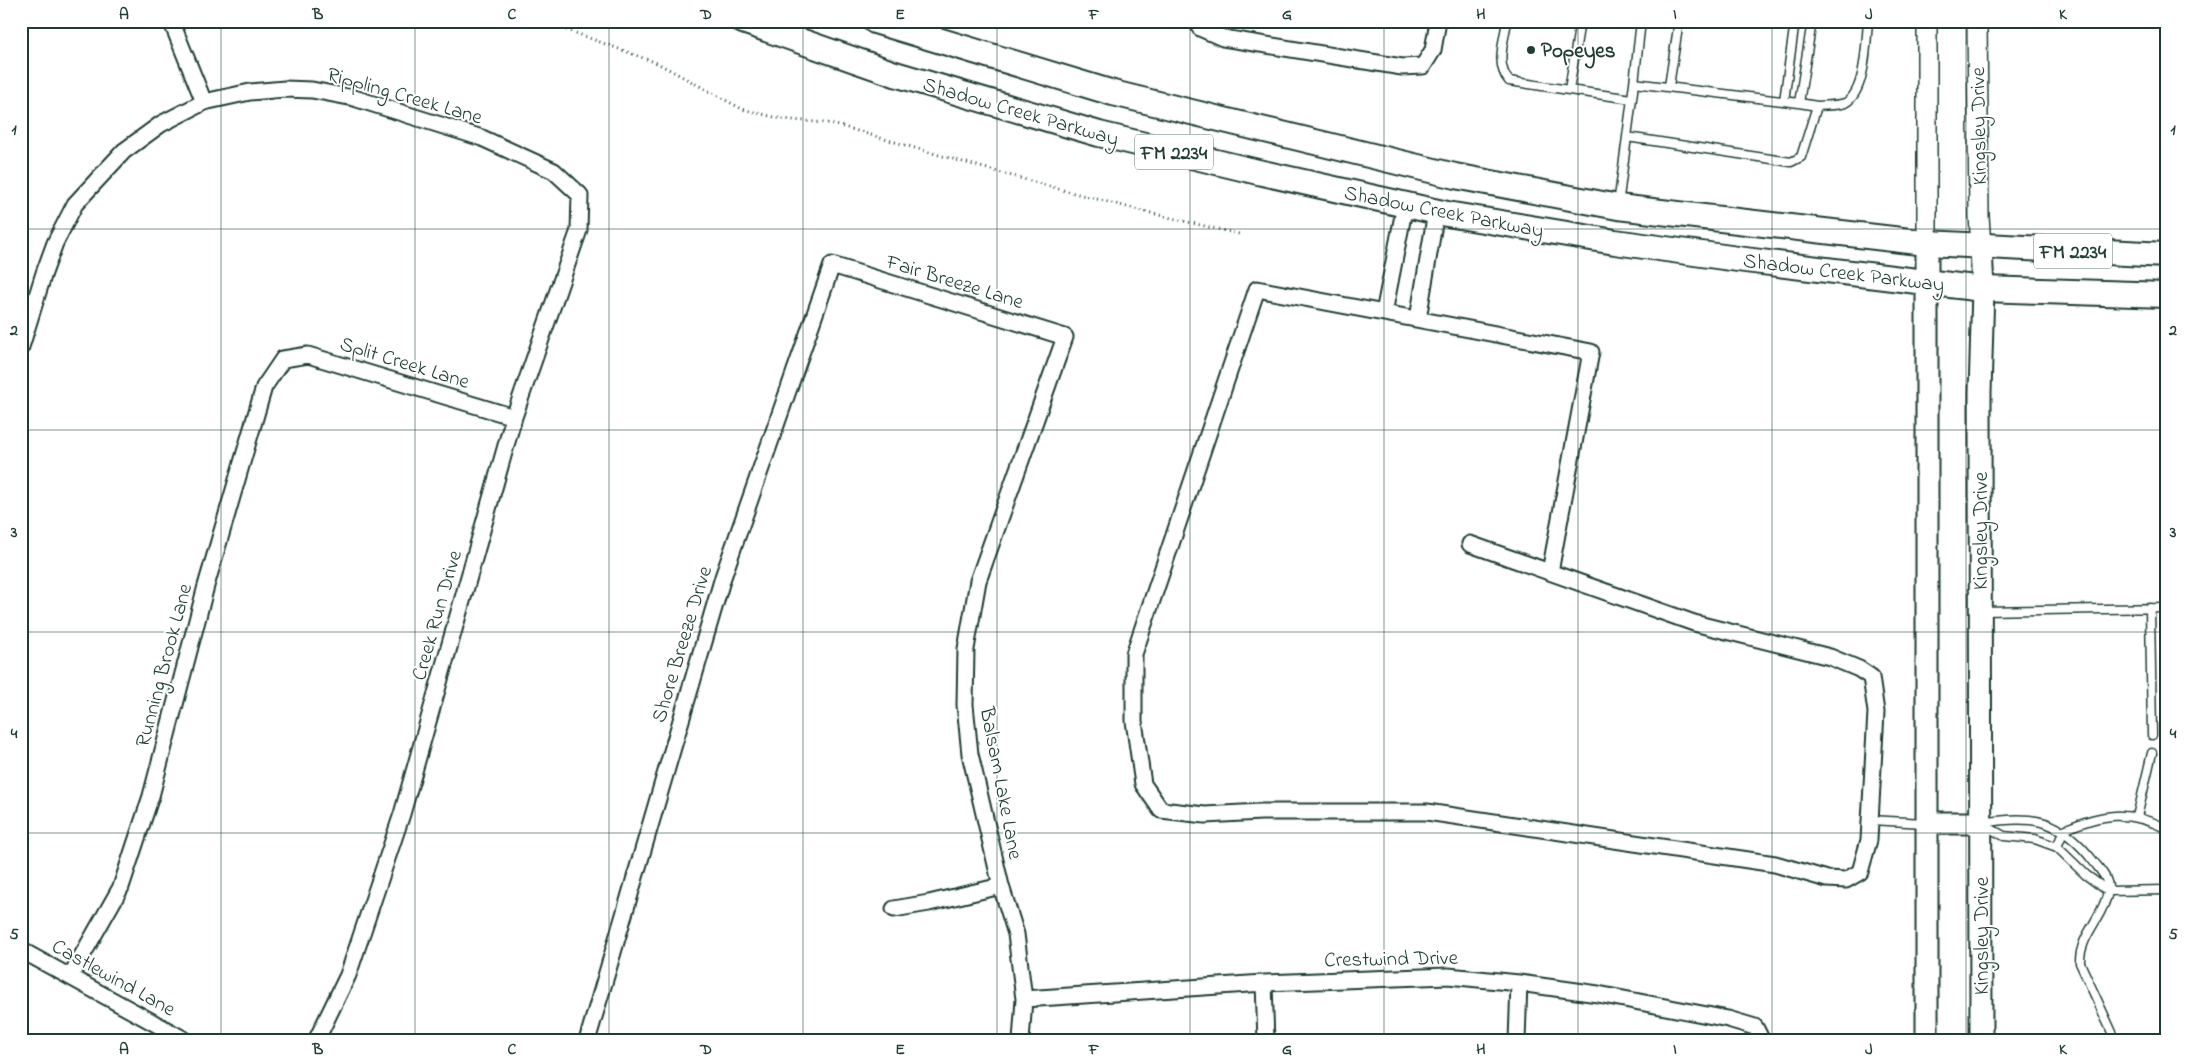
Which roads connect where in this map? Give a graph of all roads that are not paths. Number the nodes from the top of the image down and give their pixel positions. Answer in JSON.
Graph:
{"nodes":[{"id":1,"x":743,"y":21,"type":"edge"},
{"id":2,"x":875,"y":21,"type":"edge"},
{"id":3,"x":1198,"y":21,"type":"edge"},
{"id":4,"x":1438,"y":21,"type":"edge"},
{"id":5,"x":1507,"y":21,"type":"edge"},
{"id":6,"x":1580,"y":21,"type":"edge"},
{"id":7,"x":1641,"y":21,"type":"edge"},
{"id":8,"x":1679,"y":21,"type":"edge"},
{"id":9,"x":1795,"y":21,"type":"edge"},
{"id":10,"x":1812,"y":21,"type":"edge"},
{"id":11,"x":1868,"y":21,"type":"edge"},
{"id":12,"x":1927,"y":21,"type":"edge"},
{"id":13,"x":1977,"y":21,"type":"edge"},
{"id":14,"x":174,"y":28,"type":"dead end"},
{"id":15,"x":1634,"y":83,"type":"junction"},
{"id":16,"x":1669,"y":86,"type":"junction"},
{"id":17,"x":1568,"y":90,"type":"junction"},
{"id":18,"x":1632,"y":99,"type":"junction"},
{"id":19,"x":1784,"y":101,"type":"junction"},
{"id":20,"x":204,"y":102,"type":"junction"},
{"id":21,"x":1799,"y":103,"type":"junction"},
{"id":22,"x":1817,"y":106,"type":"junction"},
{"id":23,"x":1627,"y":137,"type":"junction"},
{"id":24,"x":580,"y":195,"type":"joint"},
{"id":25,"x":1404,"y":205,"type":"junction"},
{"id":26,"x":1618,"y":207,"type":"junction"},
{"id":27,"x":1436,"y":212,"type":"junction"},
{"id":28,"x":1927,"y":243,"type":"junction"},
{"id":29,"x":1981,"y":247,"type":"junction"},
{"id":30,"x":2166,"y":255,"type":"edge"},
{"id":31,"x":832,"y":265,"type":"joint"},
{"id":32,"x":1926,"y":282,"type":"junction"},
{"id":33,"x":1983,"y":289,"type":"junction"},
{"id":34,"x":2166,"y":296,"type":"edge"},
{"id":35,"x":1384,"y":313,"type":"junction"},
{"id":36,"x":1418,"y":319,"type":"junction"},
{"id":37,"x":1065,"y":337,"type":"joint"},
{"id":38,"x":21,"y":347,"type":"edge"},
{"id":39,"x":283,"y":359,"type":"joint"},
{"id":40,"x":514,"y":418,"type":"junction"},
{"id":41,"x":1470,"y":544,"type":"dead end"},
{"id":42,"x":1550,"y":572,"type":"junction"},
{"id":43,"x":2150,"y":608,"type":"junction"},
{"id":44,"x":2166,"y":608,"type":"edge"},
{"id":45,"x":1980,"y":611,"type":"junction"},
{"id":46,"x":2152,"y":735,"type":"dead end"},
{"id":47,"x":2152,"y":753,"type":"dead end"},
{"id":48,"x":2137,"y":817,"type":"junction"},
{"id":49,"x":1870,"y":820,"type":"junction"},
{"id":50,"x":1927,"y":823,"type":"junction"},
{"id":51,"x":1981,"y":823,"type":"junction"},
{"id":52,"x":2166,"y":828,"type":"edge"},
{"id":53,"x":2064,"y":830,"type":"junction"},
{"id":54,"x":2058,"y":847,"type":"junction"},
{"id":55,"x":1000,"y":886,"type":"junction"},
{"id":56,"x":2166,"y":890,"type":"edge"},
{"id":57,"x":2108,"y":891,"type":"junction"},
{"id":58,"x":894,"y":909,"type":"dead end"},
{"id":59,"x":21,"y":950,"type":"edge"},
{"id":60,"x":70,"y":977,"type":"junction"},
{"id":61,"x":1264,"y":983,"type":"junction"},
{"id":62,"x":1519,"y":983,"type":"junction"},
{"id":63,"x":1024,"y":999,"type":"junction"},
{"id":64,"x":1759,"y":1034,"type":"edge"},
{"id":65,"x":187,"y":1041,"type":"edge"},
{"id":66,"x":316,"y":1041,"type":"edge"},
{"id":67,"x":588,"y":1041,"type":"edge"},
{"id":68,"x":1022,"y":1041,"type":"edge"},
{"id":69,"x":1266,"y":1041,"type":"edge"},
{"id":70,"x":1517,"y":1041,"type":"edge"},
{"id":71,"x":1927,"y":1041,"type":"edge"},
{"id":72,"x":1981,"y":1041,"type":"edge"},
{"id":73,"x":2116,"y":1041,"type":"edge"}],
"edges":[{"from":1,"to":25,"type":"main road","name":"Shadow Creek Parkway","number":"FM 2234"},
{"from":2,"to":26,"type":"main road","name":"Shadow Creek Parkway","number":"FM 2234"},
{"from":3,"to":4,"type":"street"},
{"from":5,"to":17,"type":"lane"},
{"from":6,"to":17,"type":"lane"},
{"from":7,"to":15,"type":"lane"},
{"from":8,"to":16,"type":"lane"},
{"from":9,"to":19,"type":"lane"},
{"from":10,"to":21,"type":"lane"},
{"from":11,"to":22,"type":"lane"},
{"from":12,"to":28,"type":"street"},
{"from":13,"to":29,"type":"street","name":"Kingsley Drive"},
{"from":14,"to":20,"type":"street"},
{"from":15,"to":16,"type":"lane"},
{"from":15,"to":18,"type":"lane"},
{"from":16,"to":19,"type":"lane"},
{"from":17,"to":18,"type":"lane"},
{"from":18,"to":23,"type":"lane"},
{"from":19,"to":21,"type":"lane"},
{"from":20,"to":24,"type":"street","name":"Rippling Creek Lane"},
{"from":20,"to":38,"type":"street","name":"Rippling Creek Lane"},
{"from":21,"to":22,"type":"lane"},
{"from":22,"to":23,"type":"lane"},
{"from":23,"to":26,"type":"lane"},
{"from":24,"to":40,"type":"street","name":"Creek Run Drive"},
{"from":25,"to":27,"type":"main road","name":"Shadow Creek Parkway","number":"FM 2234"},
{"from":25,"to":35,"type":"street"},
{"from":26,"to":28,"type":"main road","name":"Shadow Creek Parkway","number":"FM 2234"},
{"from":27,"to":32,"type":"main road","name":"Shadow Creek Parkway","number":"FM 2234"},
{"from":27,"to":36,"type":"street"},
{"from":28,"to":29,"type":"main road","name":"Shadow Creek Parkway","number":"FM 2234"},
{"from":28,"to":32,"type":"main road"},
{"from":29,"to":30,"type":"main road","name":"Shadow Creek Parkway","number":"FM 2234"},
{"from":29,"to":33,"type":"main road","name":"Kingsley Drive"},
{"from":31,"to":37,"type":"street","name":"Fair Breeze Lane"},
{"from":31,"to":67,"type":"street","name":"Shore Breeze Drive"},
{"from":32,"to":33,"type":"main road","name":"Shadow Creek Parkway","number":"FM 2234"},
{"from":32,"to":50,"type":"main road"},
{"from":33,"to":34,"type":"main road","name":"Shadow Creek Parkway","number":"FM 2234"},
{"from":33,"to":45,"type":"main road","name":"Kingsley Drive"},
{"from":35,"to":36,"type":"street"},
{"from":35,"to":49,"type":"street"},
{"from":36,"to":42,"type":"street"},
{"from":37,"to":55,"type":"street","name":"Balsam Lake Lane"},
{"from":39,"to":40,"type":"street","name":"Split Creek Lane"},
{"from":39,"to":60,"type":"street","name":"Running Brook Lane"},
{"from":40,"to":66,"type":"street","name":"Creek Run Drive"},
{"from":41,"to":42,"type":"street"},
{"from":42,"to":49,"type":"street"},
{"from":43,"to":44,"type":"lane"},
{"from":43,"to":45,"type":"lane"},
{"from":43,"to":46,"type":"lane"},
{"from":45,"to":51,"type":"main road","name":"Kingsley Drive"},
{"from":47,"to":48,"type":"lane"},
{"from":48,"to":52,"type":"lane"},
{"from":48,"to":53,"type":"lane"},
{"from":49,"to":50,"type":"lane"},
{"from":50,"to":51,"type":"main road"},
{"from":50,"to":71,"type":"main road"},
{"from":51,"to":53,"type":"lane"},
{"from":51,"to":54,"type":"lane"},
{"from":51,"to":72,"type":"main road","name":"Kingsley Drive"},
{"from":53,"to":54,"type":"lane"},
{"from":53,"to":57,"type":"lane"},
{"from":54,"to":57,"type":"lane"},
{"from":55,"to":58,"type":"street"},
{"from":55,"to":63,"type":"street","name":"Balsam Lake Lane"},
{"from":56,"to":57,"type":"lane"},
{"from":57,"to":73,"type":"lane"},
{"from":59,"to":60,"type":"street","name":"Castlewind Lane"},
{"from":60,"to":65,"type":"street","name":"Castlewind Lane"},
{"from":61,"to":62,"type":"street","name":"Crestwind Drive"},
{"from":61,"to":63,"type":"street","name":"Crestwind Drive"},
{"from":61,"to":69,"type":"street"},
{"from":62,"to":64,"type":"street","name":"Crestwind Drive"},
{"from":62,"to":70,"type":"street"},
{"from":63,"to":68,"type":"street","name":"Balsam Lake Lane"}]}
